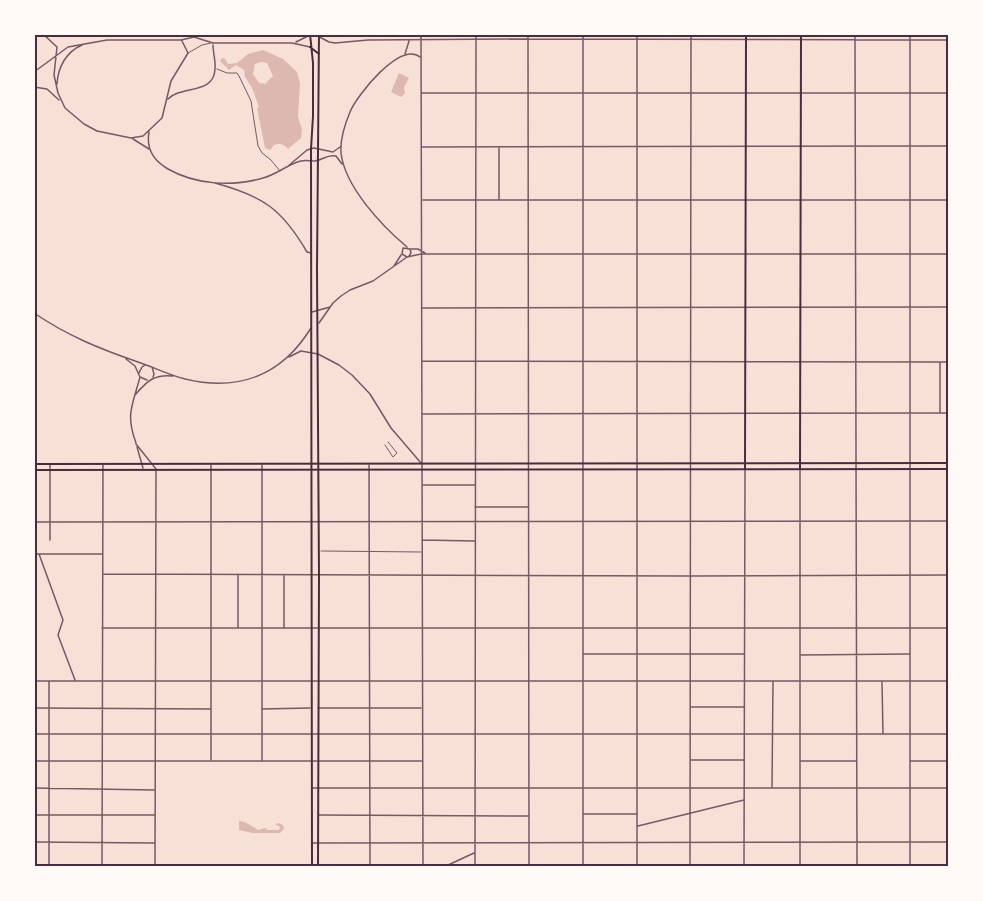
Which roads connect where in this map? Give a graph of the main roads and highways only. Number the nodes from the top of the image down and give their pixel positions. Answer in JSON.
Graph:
{"nodes":[{"id":1,"x":310,"y":34,"type":"edge"},
{"id":2,"x":746,"y":34,"type":"edge"},
{"id":3,"x":801,"y":34,"type":"edge"},
{"id":4,"x":319,"y":36,"type":"edge"},
{"id":5,"x":310,"y":47,"type":"junction"},
{"id":6,"x":319,"y":54,"type":"junction"},
{"id":7,"x":34,"y":464,"type":"edge"},
{"id":8,"x":311,"y":464,"type":"junction"},
{"id":9,"x":318,"y":464,"type":"junction"},
{"id":10,"x":745,"y":464,"type":"junction"},
{"id":11,"x":800,"y":464,"type":"junction"},
{"id":12,"x":948,"y":464,"type":"edge"},
{"id":13,"x":745,"y":469,"type":"junction"},
{"id":14,"x":800,"y":469,"type":"junction"},
{"id":15,"x":948,"y":469,"type":"edge"},
{"id":16,"x":34,"y":470,"type":"edge"},
{"id":17,"x":312,"y":470,"type":"junction"},
{"id":18,"x":318,"y":470,"type":"junction"},
{"id":19,"x":312,"y":867,"type":"edge"},
{"id":20,"x":318,"y":867,"type":"edge"}],
"edges":[{"from":1,"to":5,"type":"main road"},
{"from":2,"to":10,"type":"main road"},
{"from":3,"to":11,"type":"main road"},
{"from":4,"to":6,"type":"main road"},
{"from":5,"to":6,"type":"main road"},
{"from":5,"to":8,"type":"main road"},
{"from":6,"to":9,"type":"main road"},
{"from":7,"to":8,"type":"main road"},
{"from":8,"to":9,"type":"main road"},
{"from":8,"to":17,"type":"main road"},
{"from":9,"to":10,"type":"main road"},
{"from":9,"to":18,"type":"main road"},
{"from":10,"to":11,"type":"main road"},
{"from":10,"to":13,"type":"main road"},
{"from":11,"to":12,"type":"main road"},
{"from":11,"to":14,"type":"main road"},
{"from":13,"to":14,"type":"main road"},
{"from":13,"to":18,"type":"main road"},
{"from":14,"to":15,"type":"main road"},
{"from":16,"to":17,"type":"main road"},
{"from":17,"to":18,"type":"main road"},
{"from":17,"to":19,"type":"main road"},
{"from":18,"to":20,"type":"main road"}]}
